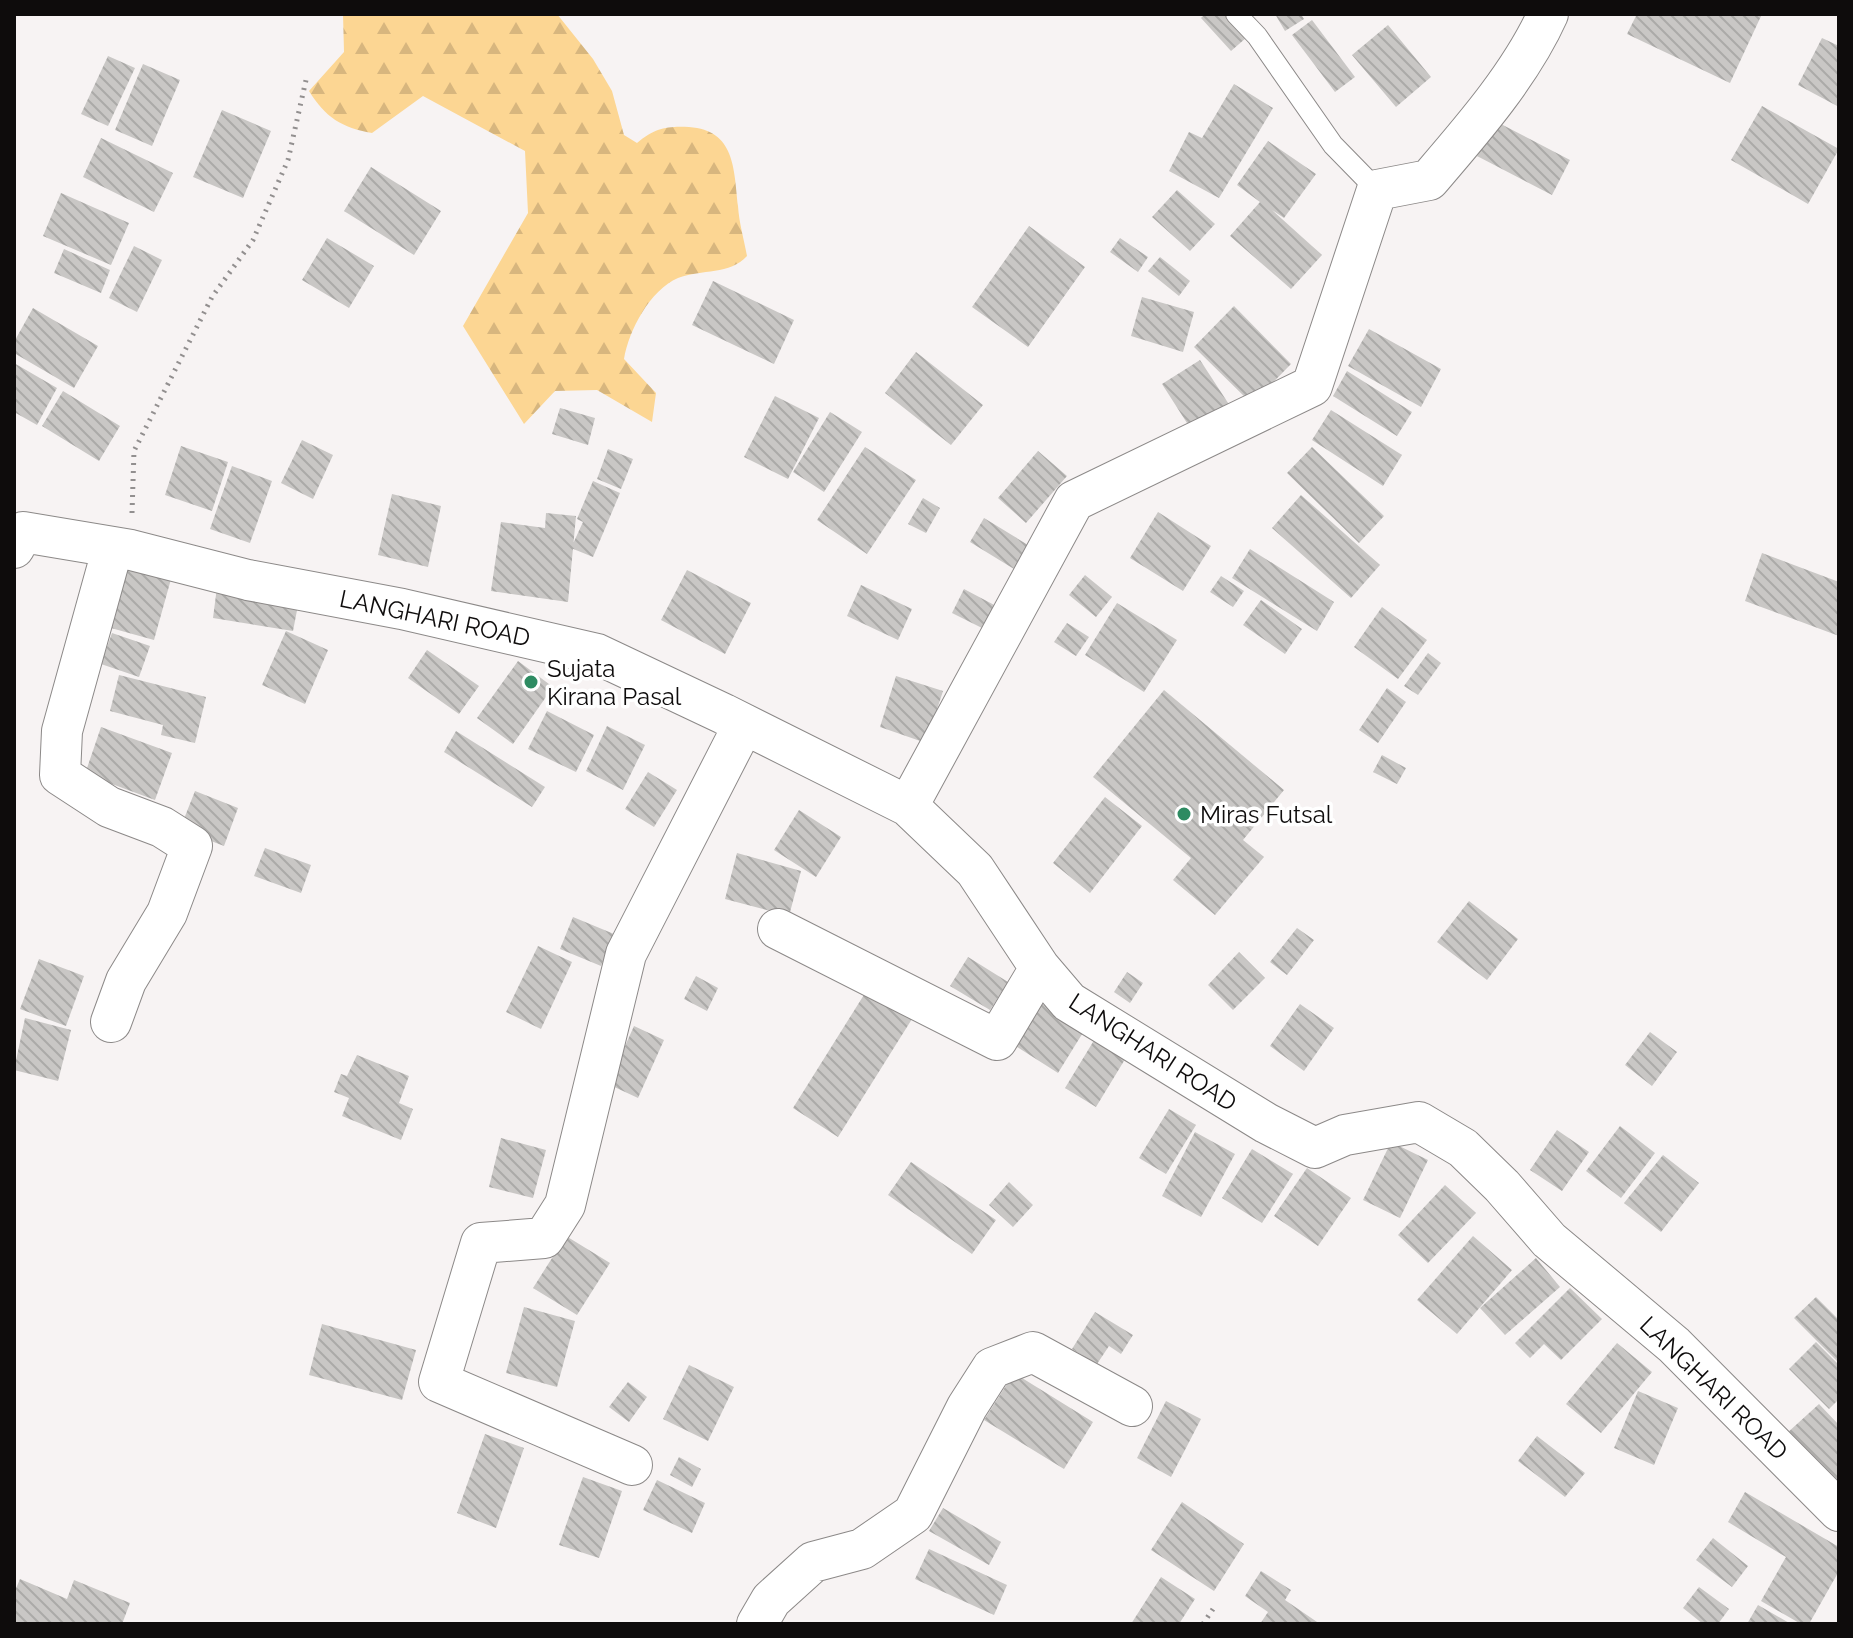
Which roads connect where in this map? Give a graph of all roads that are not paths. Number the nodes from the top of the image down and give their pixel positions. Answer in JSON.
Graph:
{"nodes":[{"id":1,"x":1236,"y":14,"type":"edge"},
{"id":2,"x":1548,"y":14,"type":"edge"},
{"id":3,"x":1377,"y":190,"type":"junction"},
{"id":4,"x":17,"y":536,"type":"edge"},
{"id":5,"x":122,"y":549,"type":"junction"},
{"id":6,"x":744,"y":724,"type":"junction"},
{"id":7,"x":908,"y":806,"type":"junction"},
{"id":8,"x":778,"y":929,"type":"dead end"},
{"id":9,"x":1040,"y":968,"type":"junction"},
{"id":10,"x":111,"y":1022,"type":"dead end"},
{"id":11,"x":1132,"y":1406,"type":"dead end"},
{"id":12,"x":632,"y":1465,"type":"dead end"},
{"id":13,"x":1839,"y":1511,"type":"edge"},
{"id":14,"x":757,"y":1624,"type":"edge"}],
"edges":[{"from":1,"to":3,"type":"lane"},
{"from":2,"to":3,"type":"street"},
{"from":3,"to":7,"type":"street"},
{"from":4,"to":5,"type":"street","name":"LANGHARI ROAD"},
{"from":5,"to":6,"type":"street","name":"LANGHARI ROAD"},
{"from":5,"to":10,"type":"street"},
{"from":6,"to":7,"type":"street","name":"LANGHARI ROAD"},
{"from":6,"to":12,"type":"street"},
{"from":7,"to":9,"type":"street","name":"LANGHARI ROAD"},
{"from":8,"to":9,"type":"street"},
{"from":9,"to":13,"type":"street","name":"LANGHARI ROAD"},
{"from":11,"to":14,"type":"street"}]}
